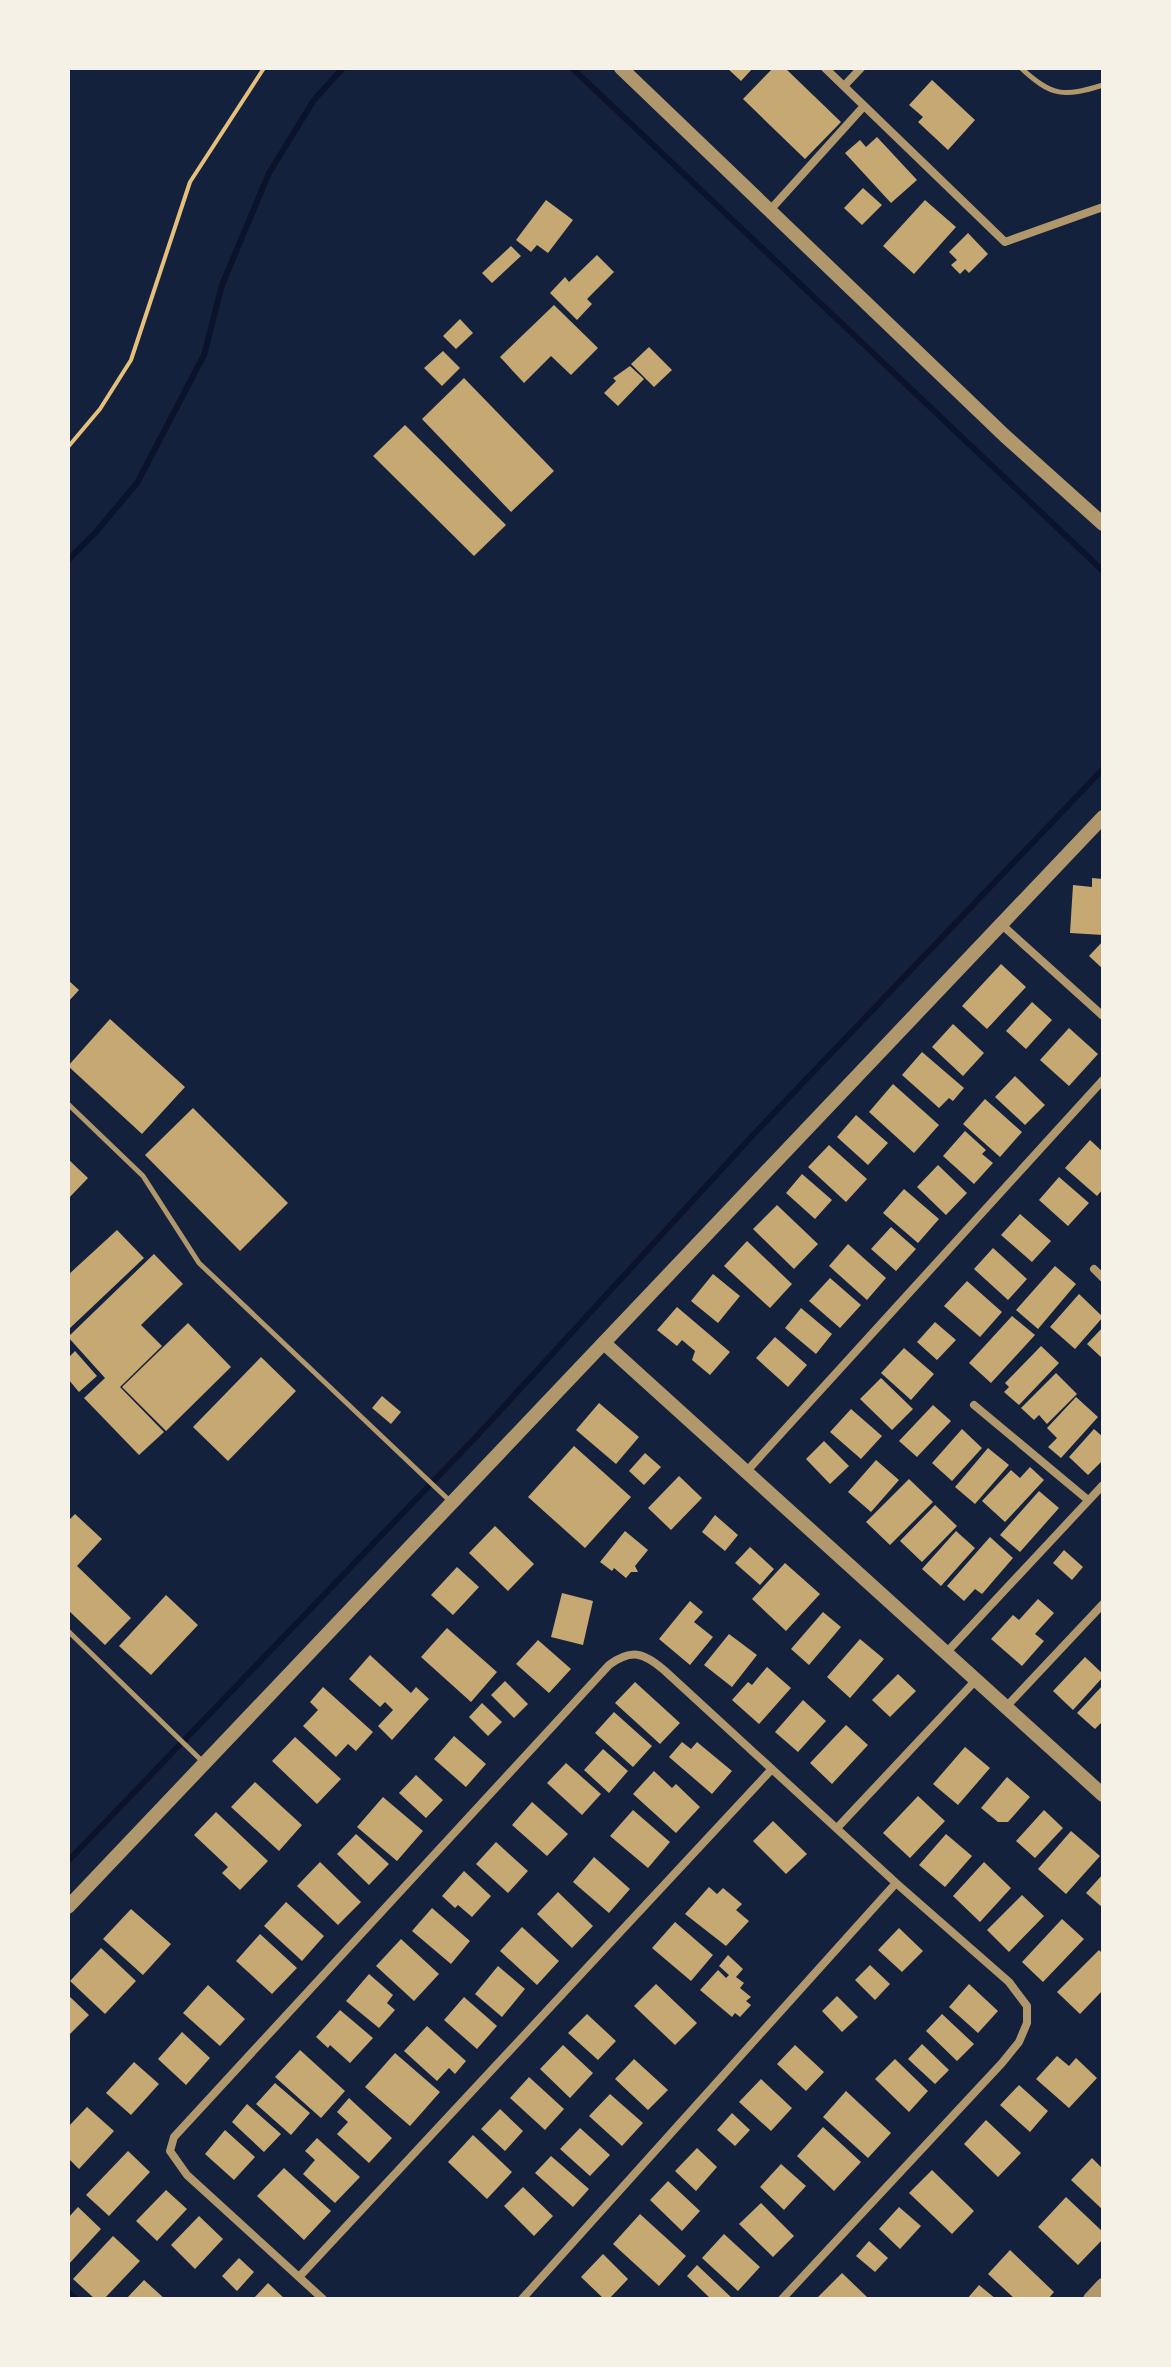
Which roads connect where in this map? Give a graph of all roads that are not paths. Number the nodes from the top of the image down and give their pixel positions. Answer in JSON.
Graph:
{"nodes":[{"id":1,"x":621,"y":68,"type":"edge"},
{"id":2,"x":825,"y":68,"type":"edge"},
{"id":3,"x":861,"y":68,"type":"edge"},
{"id":4,"x":1021,"y":68,"type":"edge"},
{"id":5,"x":1103,"y":85,"type":"edge"},
{"id":6,"x":844,"y":86,"type":"junction"},
{"id":7,"x":864,"y":106,"type":"junction"},
{"id":8,"x":1103,"y":207,"type":"edge"},
{"id":9,"x":771,"y":209,"type":"junction"},
{"id":10,"x":1103,"y":524,"type":"edge"},
{"id":11,"x":1103,"y":817,"type":"edge"},
{"id":12,"x":1001,"y":924,"type":"junction"},
{"id":13,"x":1103,"y":1016,"type":"edge"},
{"id":14,"x":1103,"y":1080,"type":"edge"},
{"id":15,"x":68,"y":1104,"type":"edge"},
{"id":16,"x":1094,"y":1269,"type":"dead end"},
{"id":17,"x":1103,"y":1278,"type":"edge"},
{"id":18,"x":604,"y":1343,"type":"junction"},
{"id":19,"x":974,"y":1405,"type":"dead end"},
{"id":20,"x":746,"y":1472,"type":"junction"},
{"id":21,"x":1103,"y":1485,"type":"edge"},
{"id":22,"x":1088,"y":1500,"type":"junction"},
{"id":23,"x":452,"y":1503,"type":"junction"},
{"id":24,"x":1103,"y":1604,"type":"edge"},
{"id":25,"x":68,"y":1631,"type":"edge"},
{"id":26,"x":946,"y":1653,"type":"junction"},
{"id":27,"x":976,"y":1680,"type":"junction"},
{"id":28,"x":1006,"y":1707,"type":"junction"},
{"id":29,"x":205,"y":1763,"type":"junction"},
{"id":30,"x":772,"y":1769,"type":"junction"},
{"id":31,"x":1103,"y":1795,"type":"edge"},
{"id":32,"x":838,"y":1827,"type":"junction"},
{"id":33,"x":896,"y":1883,"type":"junction"},
{"id":34,"x":68,"y":1907,"type":"edge"},
{"id":35,"x":299,"y":2277,"type":"junction"},
{"id":36,"x":1103,"y":2285,"type":"edge"},
{"id":37,"x":323,"y":2299,"type":"edge"},
{"id":38,"x":522,"y":2299,"type":"edge"},
{"id":39,"x":782,"y":2299,"type":"edge"},
{"id":40,"x":1090,"y":2299,"type":"edge"}],
"edges":[{"from":1,"to":9,"type":"street"},
{"from":2,"to":6,"type":"street"},
{"from":3,"to":6,"type":"street"},
{"from":4,"to":5,"type":"lane"},
{"from":6,"to":7,"type":"street"},
{"from":7,"to":8,"type":"street"},
{"from":7,"to":9,"type":"street"},
{"from":9,"to":10,"type":"street"},
{"from":11,"to":12,"type":"street"},
{"from":12,"to":13,"type":"street"},
{"from":12,"to":18,"type":"street"},
{"from":14,"to":20,"type":"street"},
{"from":15,"to":23,"type":"lane"},
{"from":16,"to":17,"type":"street"},
{"from":18,"to":20,"type":"street"},
{"from":18,"to":23,"type":"street"},
{"from":19,"to":22,"type":"street"},
{"from":20,"to":26,"type":"street"},
{"from":21,"to":22,"type":"street"},
{"from":22,"to":26,"type":"street"},
{"from":23,"to":29,"type":"street"},
{"from":24,"to":28,"type":"street"},
{"from":25,"to":29,"type":"lane"},
{"from":26,"to":27,"type":"street"},
{"from":27,"to":28,"type":"street"},
{"from":27,"to":32,"type":"street"},
{"from":28,"to":31,"type":"street"},
{"from":29,"to":34,"type":"street"},
{"from":30,"to":32,"type":"street"},
{"from":30,"to":35,"type":"street"},
{"from":30,"to":35,"type":"street"},
{"from":32,"to":33,"type":"street"},
{"from":33,"to":38,"type":"street"},
{"from":33,"to":39,"type":"street"},
{"from":35,"to":37,"type":"street"},
{"from":36,"to":40,"type":"street"}]}
